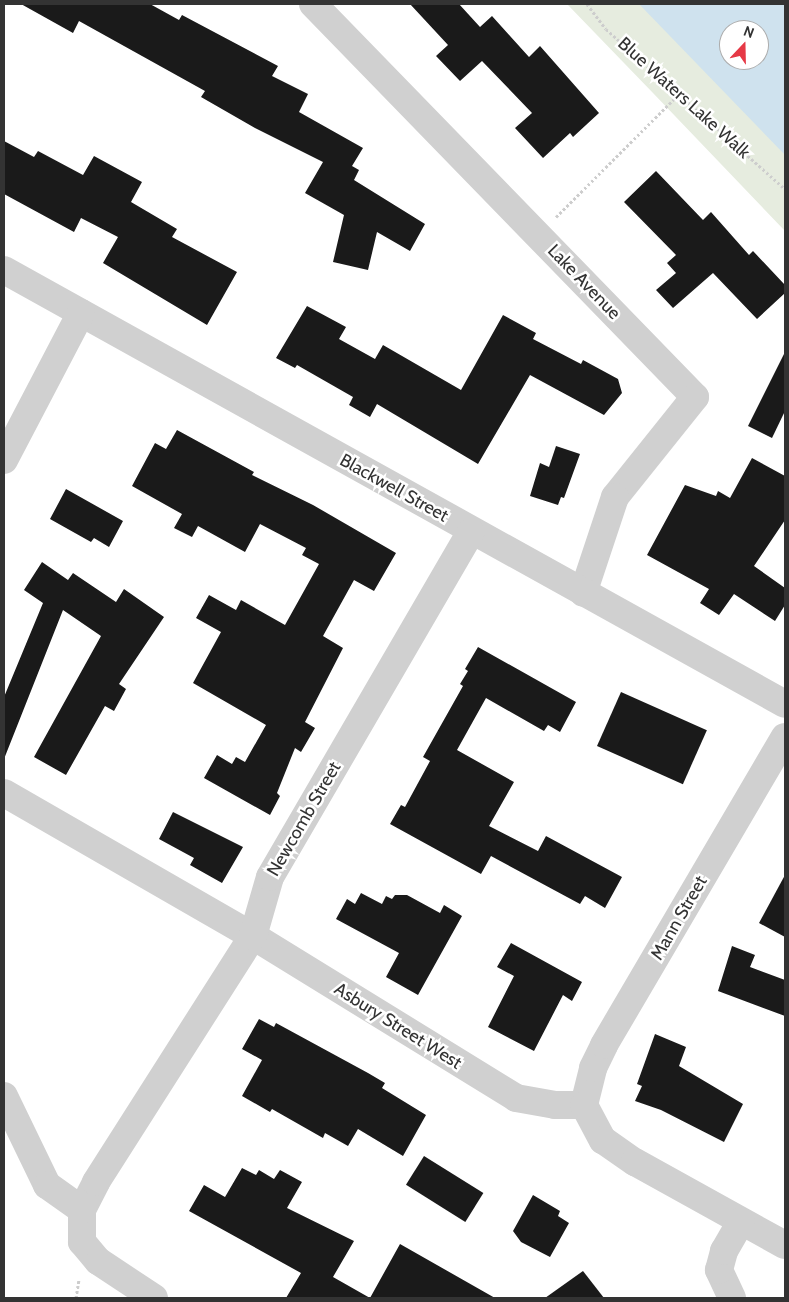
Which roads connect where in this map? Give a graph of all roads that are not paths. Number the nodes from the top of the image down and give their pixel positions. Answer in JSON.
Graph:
{"nodes":[{"id":1,"x":313,"y":4,"type":"edge"},
{"id":2,"x":4,"y":270,"type":"edge"},
{"id":3,"x":82,"y":314,"type":"junction"},
{"id":4,"x":4,"y":460,"type":"edge"},
{"id":5,"x":471,"y":532,"type":"junction"},
{"id":6,"x":583,"y":593,"type":"junction"},
{"id":7,"x":785,"y":704,"type":"edge"},
{"id":8,"x":785,"y":737,"type":"edge"},
{"id":9,"x":4,"y":793,"type":"edge"},
{"id":10,"x":253,"y":936,"type":"junction"},
{"id":11,"x":4,"y":1096,"type":"edge"},
{"id":12,"x":584,"y":1105,"type":"junction"},
{"id":13,"x":82,"y":1210,"type":"junction"},
{"id":14,"x":741,"y":1221,"type":"junction"},
{"id":15,"x":785,"y":1246,"type":"edge"},
{"id":16,"x":154,"y":1298,"type":"edge"},
{"id":17,"x":732,"y":1298,"type":"edge"}],
"edges":[{"from":1,"to":6,"type":"street","name":"Lake Avenue"},
{"from":2,"to":3,"type":"street","name":"Blackwell Street"},
{"from":3,"to":4,"type":"street"},
{"from":3,"to":5,"type":"street","name":"Blackwell Street"},
{"from":5,"to":6,"type":"street","name":"Blackwell Street"},
{"from":5,"to":10,"type":"street","name":"Newcomb Street"},
{"from":6,"to":7,"type":"street","name":"Blackwell Street"},
{"from":8,"to":12,"type":"street","name":"Mann Street"},
{"from":9,"to":10,"type":"street","name":"Asbury Street West"},
{"from":10,"to":12,"type":"street","name":"Asbury Street West"},
{"from":10,"to":13,"type":"street","name":"Newcomb Street"},
{"from":11,"to":13,"type":"street"},
{"from":12,"to":14,"type":"street"},
{"from":13,"to":16,"type":"street","name":"Newcomb Street"},
{"from":14,"to":15,"type":"street"},
{"from":14,"to":17,"type":"street"}]}
